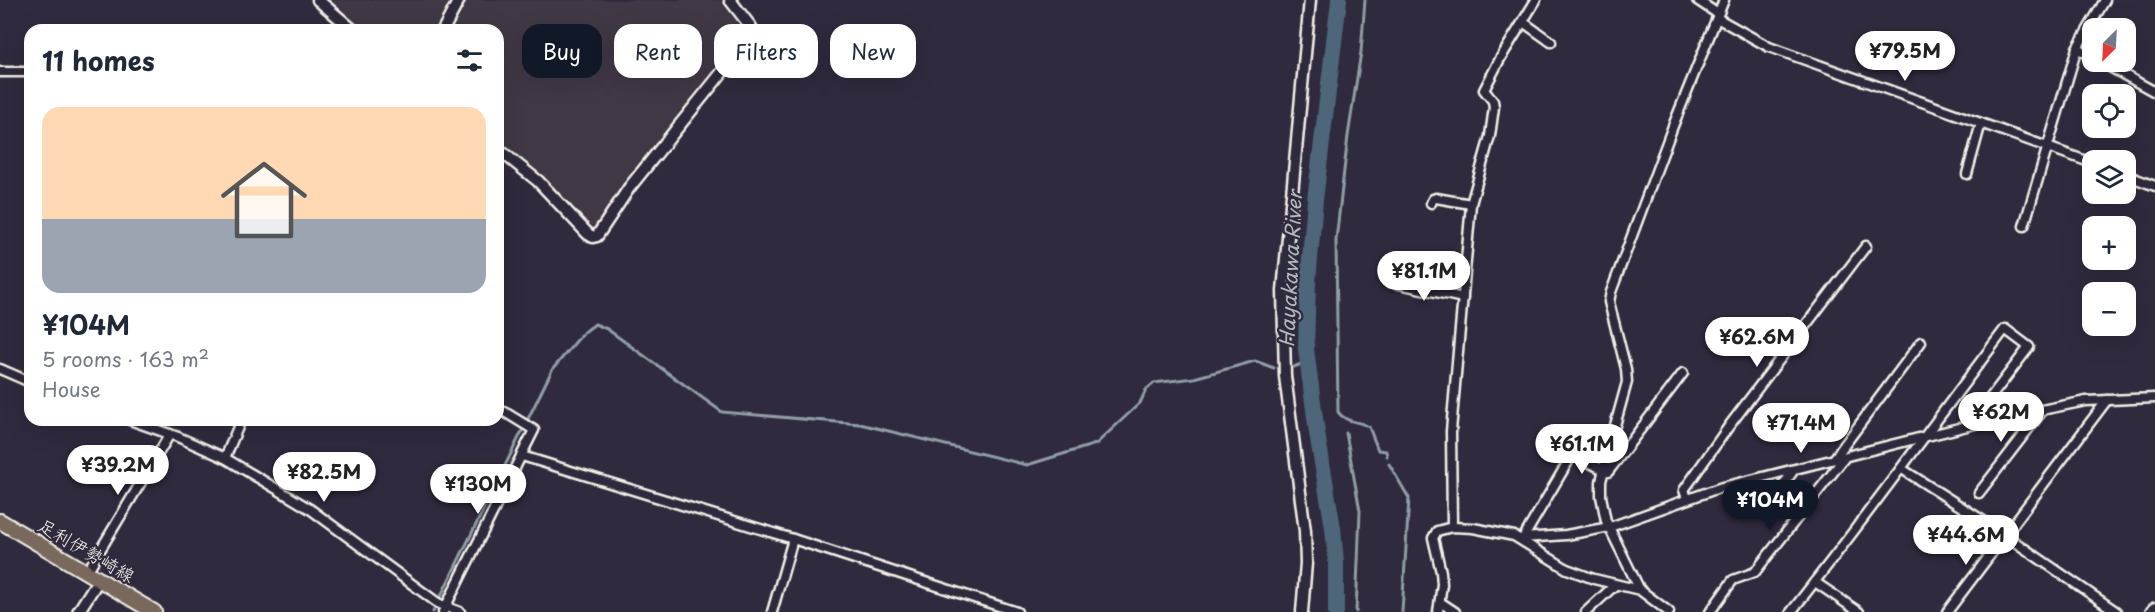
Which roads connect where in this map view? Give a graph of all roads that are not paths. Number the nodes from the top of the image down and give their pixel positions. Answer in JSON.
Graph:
{"nodes":[{"id":1,"x":318,"y":0,"type":"edge"},
{"id":2,"x":459,"y":0,"type":"edge"},
{"id":3,"x":730,"y":0,"type":"edge"},
{"id":4,"x":1310,"y":0,"type":"edge"},
{"id":5,"x":1536,"y":0,"type":"edge"},
{"id":6,"x":1697,"y":0,"type":"edge"},
{"id":7,"x":1724,"y":0,"type":"edge"},
{"id":8,"x":2104,"y":0,"type":"edge"},
{"id":9,"x":1718,"y":16,"type":"junction"},
{"id":10,"x":1522,"y":22,"type":"junction"},
{"id":11,"x":346,"y":24,"type":"edge"},
{"id":12,"x":446,"y":24,"type":"edge"},
{"id":13,"x":1551,"y":42,"type":"dead end"},
{"id":14,"x":2077,"y":48,"type":"junction"},
{"id":15,"x":2082,"y":51,"type":"edge"},
{"id":16,"x":0,"y":72,"type":"edge"},
{"id":17,"x":24,"y":72,"type":"edge"},
{"id":18,"x":2119,"y":72,"type":"edge"},
{"id":19,"x":2155,"y":92,"type":"edge"},
{"id":20,"x":1981,"y":123,"type":"junction"},
{"id":21,"x":2048,"y":147,"type":"junction"},
{"id":22,"x":504,"y":154,"type":"edge"},
{"id":23,"x":2082,"y":159,"type":"edge"},
{"id":24,"x":1967,"y":174,"type":"dead end"},
{"id":25,"x":2136,"y":179,"type":"edge"},
{"id":26,"x":2155,"y":186,"type":"edge"},
{"id":27,"x":1431,"y":203,"type":"dead end"},
{"id":28,"x":1471,"y":204,"type":"junction"},
{"id":29,"x":2024,"y":226,"type":"dead end"},
{"id":30,"x":1866,"y":246,"type":"dead end"},
{"id":31,"x":1390,"y":282,"type":"dead end"},
{"id":32,"x":1463,"y":298,"type":"junction"},
{"id":33,"x":1922,"y":342,"type":"dead end"},
{"id":34,"x":0,"y":369,"type":"edge"},
{"id":35,"x":1683,"y":373,"type":"dead end"},
{"id":36,"x":24,"y":379,"type":"edge"},
{"id":37,"x":2155,"y":398,"type":"edge"},
{"id":38,"x":2108,"y":400,"type":"junction"},
{"id":39,"x":2043,"y":410,"type":"junction"},
{"id":40,"x":504,"y":412,"type":"edge"},
{"id":41,"x":1987,"y":421,"type":"junction"},
{"id":42,"x":147,"y":426,"type":"edge"},
{"id":43,"x":238,"y":426,"type":"edge"},
{"id":44,"x":170,"y":434,"type":"junction"},
{"id":45,"x":1924,"y":436,"type":"junction"},
{"id":46,"x":1555,"y":446,"type":"dead end"},
{"id":47,"x":1572,"y":455,"type":"junction"},
{"id":48,"x":522,"y":456,"type":"junction"},
{"id":49,"x":1845,"y":456,"type":"junction"},
{"id":50,"x":225,"y":458,"type":"junction"},
{"id":51,"x":1834,"y":460,"type":"junction"},
{"id":52,"x":1902,"y":469,"type":"junction"},
{"id":53,"x":1794,"y":470,"type":"junction"},
{"id":54,"x":1603,"y":472,"type":"junction"},
{"id":55,"x":1979,"y":493,"type":"dead end"},
{"id":56,"x":1688,"y":498,"type":"junction"},
{"id":57,"x":1766,"y":506,"type":"dead end"},
{"id":58,"x":0,"y":521,"type":"edge"},
{"id":59,"x":1452,"y":527,"type":"junction"},
{"id":60,"x":1610,"y":528,"type":"junction"},
{"id":61,"x":2005,"y":536,"type":"junction"},
{"id":62,"x":793,"y":539,"type":"junction"},
{"id":63,"x":1522,"y":539,"type":"junction"},
{"id":64,"x":93,"y":575,"type":"junction"},
{"id":65,"x":1815,"y":582,"type":"junction"},
{"id":66,"x":1615,"y":585,"type":"junction"},
{"id":67,"x":1640,"y":590,"type":"junction"},
{"id":68,"x":1440,"y":602,"type":"junction"},
{"id":69,"x":444,"y":609,"type":"edge"},
{"id":70,"x":78,"y":612,"type":"edge"},
{"id":71,"x":154,"y":612,"type":"edge"},
{"id":72,"x":460,"y":612,"type":"edge"},
{"id":73,"x":772,"y":612,"type":"edge"},
{"id":74,"x":1017,"y":612,"type":"edge"},
{"id":75,"x":1302,"y":612,"type":"edge"},
{"id":76,"x":1438,"y":612,"type":"edge"},
{"id":77,"x":1455,"y":612,"type":"edge"},
{"id":78,"x":1586,"y":612,"type":"edge"},
{"id":79,"x":1669,"y":612,"type":"edge"},
{"id":80,"x":1710,"y":612,"type":"edge"},
{"id":81,"x":1791,"y":612,"type":"edge"},
{"id":82,"x":1859,"y":612,"type":"edge"},
{"id":83,"x":1947,"y":612,"type":"edge"},
{"id":84,"x":2117,"y":612,"type":"edge"}],
"edges":[{"from":1,"to":11,"type":"street"},
{"from":2,"to":12,"type":"street"},
{"from":3,"to":22,"type":"street"},
{"from":4,"to":75,"type":"street"},
{"from":5,"to":10,"type":"street"},
{"from":6,"to":9,"type":"street"},
{"from":7,"to":9,"type":"street"},
{"from":8,"to":14,"type":"street"},
{"from":9,"to":20,"type":"street"},
{"from":9,"to":54,"type":"street"},
{"from":10,"to":13,"type":"street"},
{"from":10,"to":28,"type":"street"},
{"from":14,"to":15,"type":"street"},
{"from":14,"to":21,"type":"street"},
{"from":16,"to":17,"type":"street"},
{"from":18,"to":19,"type":"street"},
{"from":20,"to":21,"type":"street"},
{"from":20,"to":24,"type":"street"},
{"from":21,"to":23,"type":"street"},
{"from":21,"to":29,"type":"street"},
{"from":25,"to":26,"type":"street"},
{"from":27,"to":28,"type":"street"},
{"from":28,"to":32,"type":"street"},
{"from":30,"to":56,"type":"street"},
{"from":31,"to":32,"type":"street"},
{"from":32,"to":59,"type":"street"},
{"from":33,"to":51,"type":"street"},
{"from":34,"to":36,"type":"street"},
{"from":35,"to":54,"type":"street"},
{"from":37,"to":38,"type":"street"},
{"from":38,"to":39,"type":"street"},
{"from":38,"to":61,"type":"street"},
{"from":39,"to":41,"type":"street"},
{"from":39,"to":55,"type":"street"},
{"from":40,"to":48,"type":"street"},
{"from":41,"to":45,"type":"street"},
{"from":41,"to":45,"type":"street"},
{"from":42,"to":44,"type":"street"},
{"from":43,"to":50,"type":"street"},
{"from":44,"to":50,"type":"street"},
{"from":44,"to":64,"type":"street"},
{"from":45,"to":49,"type":"street"},
{"from":45,"to":52,"type":"street"},
{"from":46,"to":47,"type":"street"},
{"from":47,"to":54,"type":"street"},
{"from":47,"to":63,"type":"street"},
{"from":48,"to":62,"type":"street"},
{"from":48,"to":69,"type":"street"},
{"from":49,"to":51,"type":"street"},
{"from":49,"to":80,"type":"street"},
{"from":50,"to":69,"type":"street"},
{"from":51,"to":53,"type":"street"},
{"from":52,"to":61,"type":"street"},
{"from":52,"to":65,"type":"street"},
{"from":53,"to":56,"type":"street"},
{"from":53,"to":57,"type":"street"},
{"from":54,"to":60,"type":"street"},
{"from":56,"to":60,"type":"street"},
{"from":58,"to":64,"type":"main road","name":"足利伊勢崎線"},
{"from":59,"to":63,"type":"street"},
{"from":59,"to":68,"type":"street"},
{"from":60,"to":63,"type":"street"},
{"from":60,"to":67,"type":"street"},
{"from":61,"to":83,"type":"street"},
{"from":61,"to":84,"type":"street"},
{"from":62,"to":73,"type":"street"},
{"from":62,"to":74,"type":"street"},
{"from":63,"to":66,"type":"street"},
{"from":64,"to":70,"type":"street"},
{"from":64,"to":71,"type":"main road","name":"足利伊勢崎線"},
{"from":65,"to":81,"type":"street"},
{"from":65,"to":82,"type":"street"},
{"from":66,"to":67,"type":"street"},
{"from":66,"to":78,"type":"street"},
{"from":67,"to":79,"type":"street"},
{"from":68,"to":76,"type":"street"},
{"from":68,"to":77,"type":"street"},
{"from":69,"to":72,"type":"street"}]}
